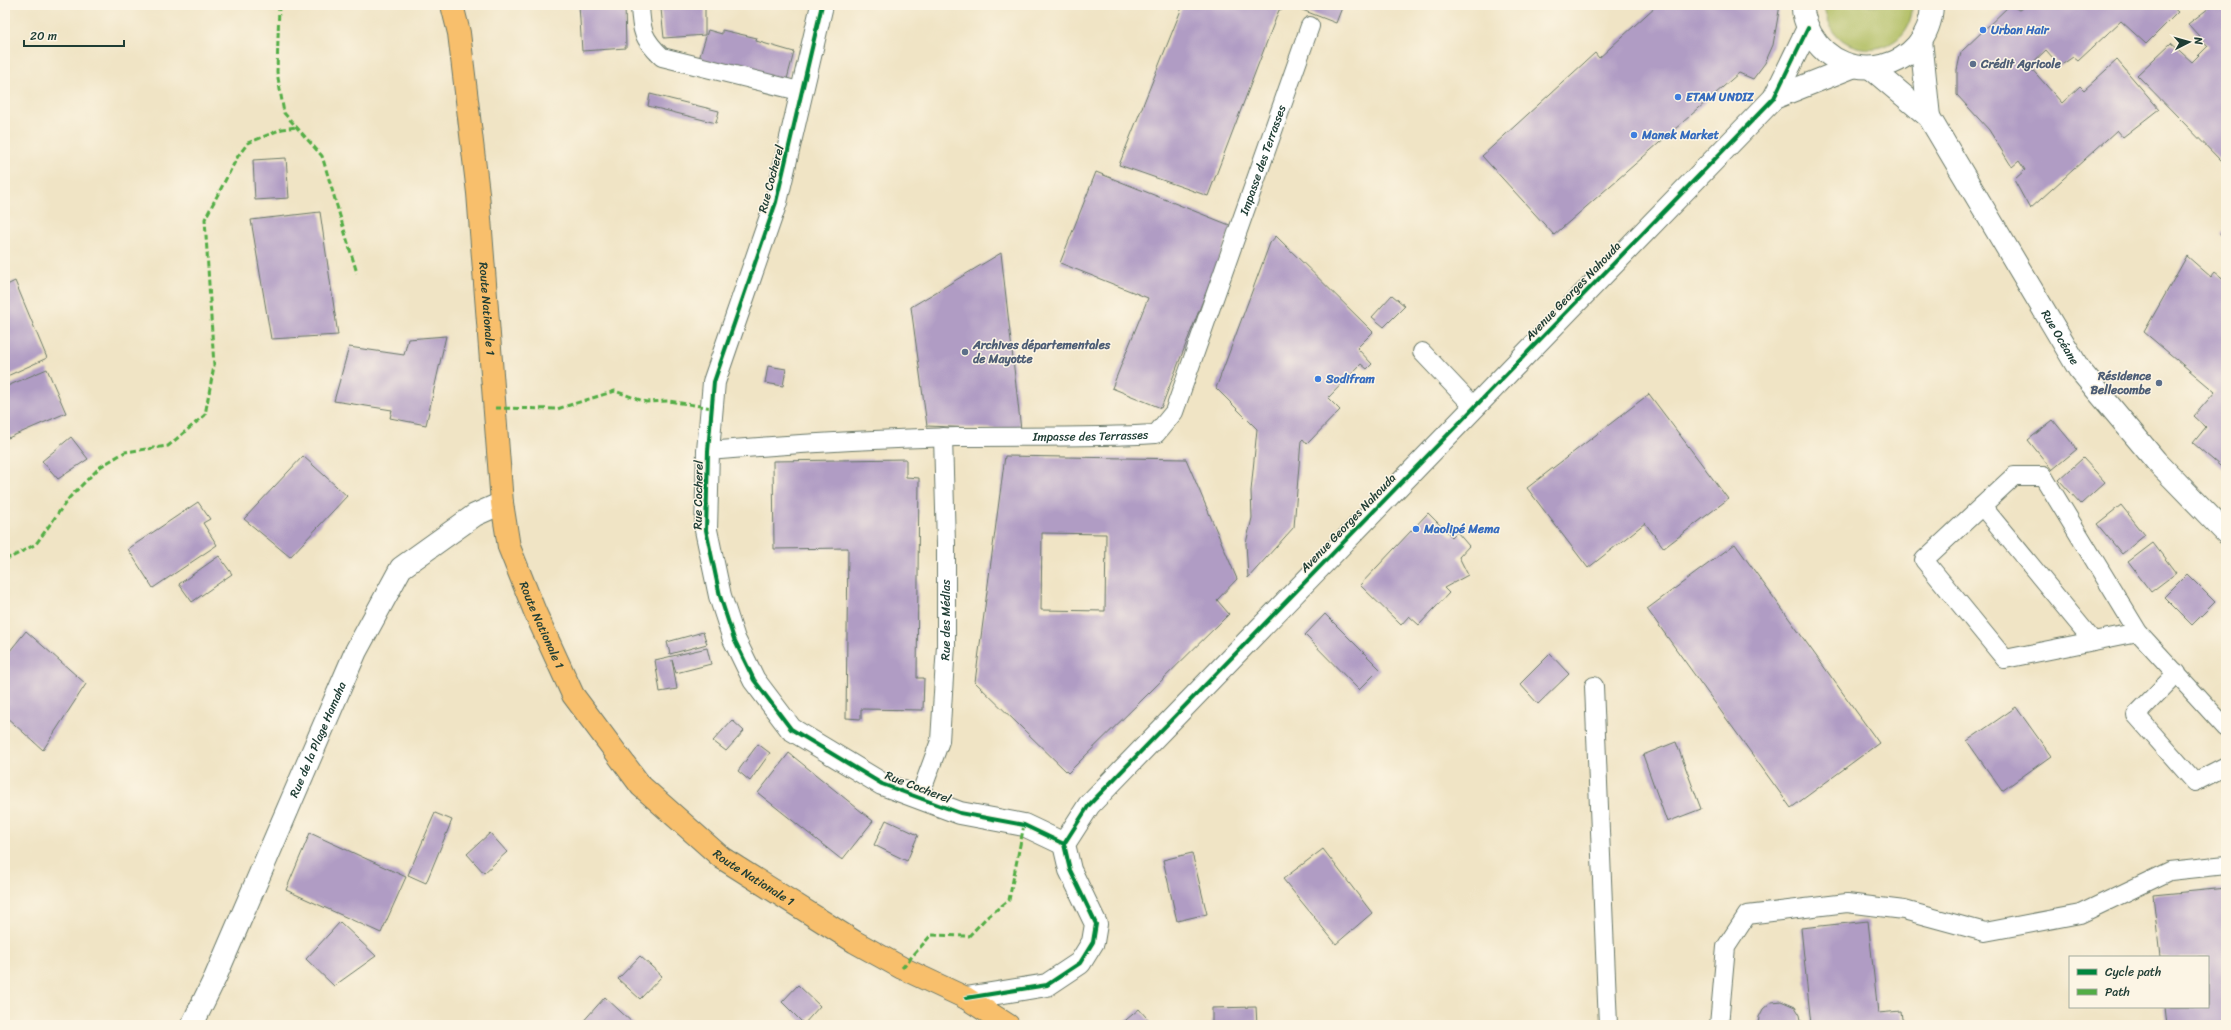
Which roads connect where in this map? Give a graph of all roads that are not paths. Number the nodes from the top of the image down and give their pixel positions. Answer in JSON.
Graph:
{"nodes":[{"id":1,"x":452,"y":5,"type":"edge"},
{"id":2,"x":640,"y":5,"type":"edge"},
{"id":3,"x":822,"y":5,"type":"edge"},
{"id":4,"x":1803,"y":5,"type":"edge"},
{"id":5,"x":1933,"y":5,"type":"edge"},
{"id":6,"x":1310,"y":26,"type":"dead end"},
{"id":7,"x":1808,"y":28,"type":"junction"},
{"id":8,"x":1921,"y":40,"type":"junction"},
{"id":9,"x":1862,"y":68,"type":"junction"},
{"id":10,"x":803,"y":92,"type":"junction"},
{"id":11,"x":1774,"y":98,"type":"junction"},
{"id":12,"x":1929,"y":117,"type":"junction"},
{"id":13,"x":1422,"y":352,"type":"dead end"},
{"id":14,"x":1474,"y":407,"type":"junction"},
{"id":15,"x":943,"y":437,"type":"junction"},
{"id":16,"x":708,"y":451,"type":"junction"},
{"id":17,"x":502,"y":503,"type":"junction"},
{"id":18,"x":1982,"y":506,"type":"junction"},
{"id":19,"x":2226,"y":533,"type":"edge"},
{"id":20,"x":2138,"y":632,"type":"junction"},
{"id":21,"x":2093,"y":641,"type":"junction"},
{"id":22,"x":2177,"y":673,"type":"junction"},
{"id":23,"x":1594,"y":686,"type":"dead end"},
{"id":24,"x":2226,"y":728,"type":"edge"},
{"id":25,"x":2226,"y":766,"type":"edge"},
{"id":26,"x":919,"y":798,"type":"junction"},
{"id":27,"x":1064,"y":844,"type":"junction"},
{"id":28,"x":2226,"y":865,"type":"edge"},
{"id":29,"x":966,"y":998,"type":"junction"},
{"id":30,"x":192,"y":1025,"type":"edge"},
{"id":31,"x":1008,"y":1025,"type":"edge"},
{"id":32,"x":1608,"y":1025,"type":"edge"},
{"id":33,"x":1719,"y":1025,"type":"edge"}],
"edges":[{"from":1,"to":17,"type":"main road","name":"Route Nationale 1"},
{"from":2,"to":10,"type":"lane"},
{"from":3,"to":10,"type":"street","name":"Rue Cocherel"},
{"from":4,"to":7,"type":"street","name":"Rue Océane"},
{"from":5,"to":8,"type":"street"},
{"from":6,"to":15,"type":"lane","name":"Impasse des Terrasses"},
{"from":7,"to":9,"type":"street","name":"Rue Océane"},
{"from":7,"to":11,"type":"street","name":"Avenue Georges Nahouda"},
{"from":8,"to":9,"type":"street","name":"Avenue Georges Nahouda"},
{"from":8,"to":12,"type":"street","name":"Rue Océane"},
{"from":9,"to":11,"type":"street","name":"Avenue Georges Nahouda"},
{"from":9,"to":12,"type":"street","name":"Rue Océane"},
{"from":10,"to":16,"type":"street","name":"Rue Cocherel"},
{"from":11,"to":14,"type":"street","name":"Avenue Georges Nahouda"},
{"from":12,"to":19,"type":"street","name":"Rue Océane"},
{"from":13,"to":14,"type":"lane"},
{"from":14,"to":27,"type":"street","name":"Avenue Georges Nahouda"},
{"from":15,"to":16,"type":"lane","name":"Impasse des Terrasses"},
{"from":15,"to":26,"type":"lane","name":"Rue des Médias"},
{"from":16,"to":26,"type":"street","name":"Rue Cocherel"},
{"from":17,"to":29,"type":"main road","name":"Route Nationale 1"},
{"from":17,"to":30,"type":"street","name":"Rue de la Plage Hamaha"},
{"from":18,"to":20,"type":"lane"},
{"from":18,"to":21,"type":"lane"},
{"from":18,"to":21,"type":"lane"},
{"from":20,"to":21,"type":"lane"},
{"from":20,"to":22,"type":"lane"},
{"from":22,"to":24,"type":"lane"},
{"from":22,"to":25,"type":"lane"},
{"from":23,"to":32,"type":"lane"},
{"from":26,"to":27,"type":"street","name":"Rue Cocherel"},
{"from":27,"to":29,"type":"street"},
{"from":28,"to":33,"type":"lane"},
{"from":29,"to":31,"type":"main road","name":"Route Nationale 1"}]}
